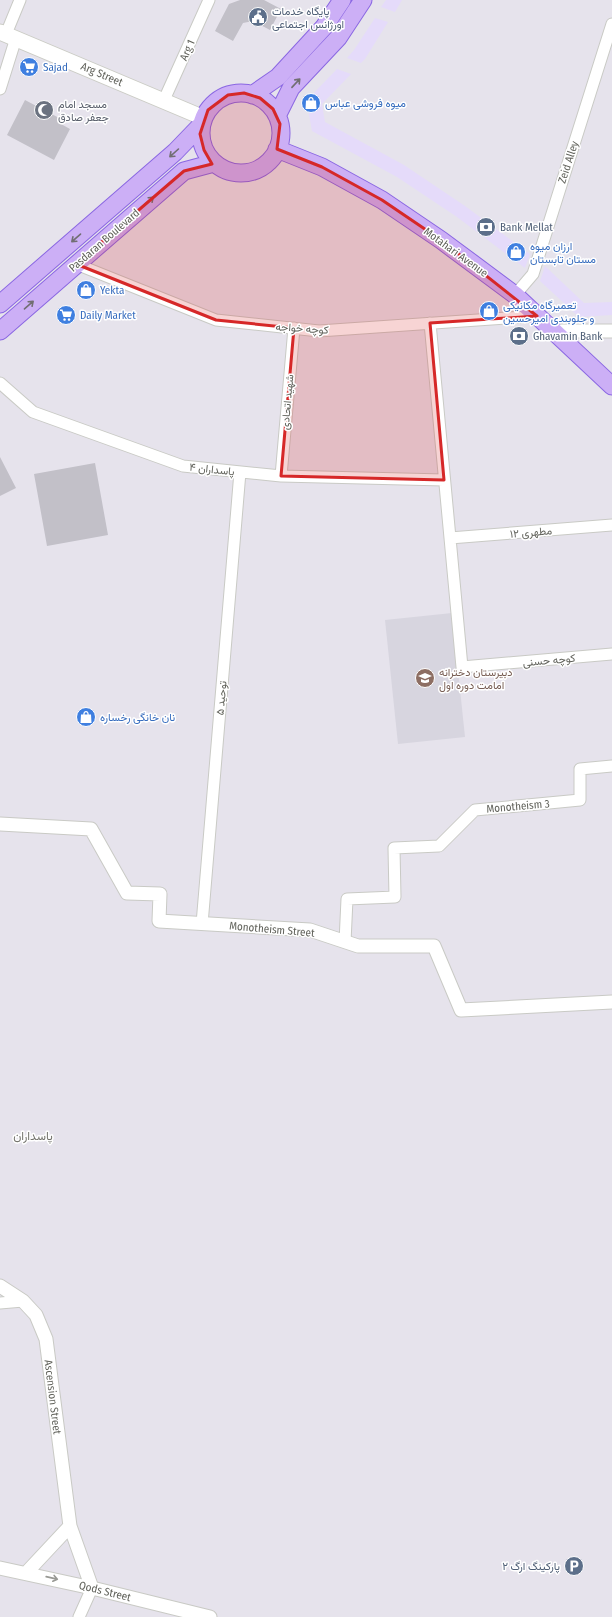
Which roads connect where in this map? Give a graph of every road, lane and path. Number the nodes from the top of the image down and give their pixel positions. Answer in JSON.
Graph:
{"nodes":[{"id":1,"x":20,"y":0,"type":"edge"},
{"id":2,"x":209,"y":0,"type":"edge"},
{"id":3,"x":342,"y":0,"type":"edge"},
{"id":4,"x":363,"y":0,"type":"edge"},
{"id":5,"x":612,"y":24,"type":"edge"},
{"id":6,"x":7,"y":35,"type":"edge"},
{"id":7,"x":0,"y":88,"type":"edge"},
{"id":8,"x":252,"y":95,"type":"junction"},
{"id":9,"x":164,"y":100,"type":"junction"},
{"id":10,"x":277,"y":116,"type":"junction"},
{"id":11,"x":203,"y":122,"type":"junction"},
{"id":12,"x":277,"y":149,"type":"junction"},
{"id":13,"x":214,"y":164,"type":"junction"},
{"id":14,"x":76,"y":264,"type":"junction"},
{"id":15,"x":515,"y":296,"type":"junction"},
{"id":16,"x":0,"y":304,"type":"edge"},
{"id":17,"x":538,"y":316,"type":"junction"},
{"id":18,"x":430,"y":323,"type":"junction"},
{"id":19,"x":294,"y":328,"type":"junction"},
{"id":20,"x":0,"y":331,"type":"edge"},
{"id":21,"x":553,"y":331,"type":"junction"},
{"id":22,"x":612,"y":331,"type":"edge"},
{"id":23,"x":0,"y":383,"type":"edge"},
{"id":24,"x":612,"y":386,"type":"edge"},
{"id":25,"x":240,"y":472,"type":"junction"},
{"id":26,"x":281,"y":476,"type":"junction"},
{"id":27,"x":444,"y":480,"type":"junction"},
{"id":28,"x":612,"y":525,"type":"edge"},
{"id":29,"x":450,"y":538,"type":"junction"},
{"id":30,"x":612,"y":654,"type":"edge"},
{"id":31,"x":612,"y":766,"type":"edge"},
{"id":32,"x":0,"y":824,"type":"edge"},
{"id":33,"x":202,"y":924,"type":"junction"},
{"id":34,"x":345,"y":942,"type":"junction"},
{"id":35,"x":612,"y":1002,"type":"edge"},
{"id":36,"x":0,"y":1286,"type":"edge"},
{"id":37,"x":23,"y":1301,"type":"junction"},
{"id":38,"x":0,"y":1303,"type":"edge"},
{"id":39,"x":70,"y":1526,"type":"junction"},
{"id":40,"x":0,"y":1568,"type":"edge"},
{"id":41,"x":27,"y":1572,"type":"junction"},
{"id":42,"x":92,"y":1588,"type":"junction"},
{"id":43,"x":168,"y":1612,"type":"edge"},
{"id":44,"x":79,"y":1617,"type":"edge"},
{"id":45,"x":210,"y":1617,"type":"edge"}],
"edges":[{"from":1,"to":6,"type":"street"},
{"from":2,"to":9,"type":"street","name":"Arg 1"},
{"from":3,"to":8,"type":"main road"},
{"from":10,"to":4,"type":"main road","one_way":true},
{"from":5,"to":15,"type":"street","name":"Zeid Alley"},
{"from":6,"to":7,"type":"street"},
{"from":6,"to":9,"type":"main road","name":"Arg Street"},
{"from":8,"to":10,"type":"main road"},
{"from":8,"to":11,"type":"main road"},
{"from":9,"to":11,"type":"main road","name":"Arg Street"},
{"from":10,"to":12,"type":"main road"},
{"from":11,"to":13,"type":"main road"},
{"from":11,"to":16,"type":"main road","name":"Pasdaran Boulevard","one_way":true},
{"from":12,"to":13,"type":"main road"},
{"from":12,"to":15,"type":"main road","name":"Motahari Avenue"},
{"from":14,"to":13,"type":"main road","name":"Pasdaran Boulevard","one_way":true},
{"from":14,"to":19,"type":"street","name":"کوچه خواجه"},
{"from":20,"to":14,"type":"main road","name":"Pasdaran Boulevard","one_way":true},
{"from":15,"to":17,"type":"main road","name":"Motahari Avenue"},
{"from":17,"to":18,"type":"street","name":"کوچه خواجه"},
{"from":17,"to":21,"type":"main road","name":"Motahari Avenue"},
{"from":18,"to":19,"type":"street","name":"کوچه خواجه"},
{"from":18,"to":27,"type":"street"},
{"from":19,"to":26,"type":"street","name":"شهید اتحادی"},
{"from":21,"to":22,"type":"street"},
{"from":21,"to":24,"type":"main road","name":"Motahari Avenue"},
{"from":23,"to":25,"type":"street","name":"پاسداران ۴"},
{"from":25,"to":26,"type":"street","name":"پاسداران ۴"},
{"from":25,"to":33,"type":"street","name":"توحید ۵"},
{"from":26,"to":27,"type":"street","name":"پاسداران ۴"},
{"from":27,"to":29,"type":"street"},
{"from":28,"to":29,"type":"street","name":"مطهری ۱۲"},
{"from":29,"to":30,"type":"street","name":"کوچه حسنی"},
{"from":31,"to":34,"type":"street","name":"Monotheism 3"},
{"from":32,"to":33,"type":"street","name":"Monotheism Street"},
{"from":33,"to":34,"type":"street","name":"Monotheism Street"},
{"from":34,"to":35,"type":"street","name":"Monotheism Street"},
{"from":36,"to":37,"type":"street","name":"Ascension Street"},
{"from":37,"to":38,"type":"street"},
{"from":37,"to":39,"type":"street","name":"Ascension Street"},
{"from":39,"to":41,"type":"street"},
{"from":39,"to":42,"type":"street","name":"Ascension Street"},
{"from":40,"to":41,"type":"street","name":"Qods Street"},
{"from":41,"to":42,"type":"street","name":"Qods Street","one_way":true},
{"from":42,"to":43,"type":"street","name":"Qods Street"},
{"from":42,"to":44,"type":"street"},
{"from":43,"to":45,"type":"street","name":"Qods Street"}]}
